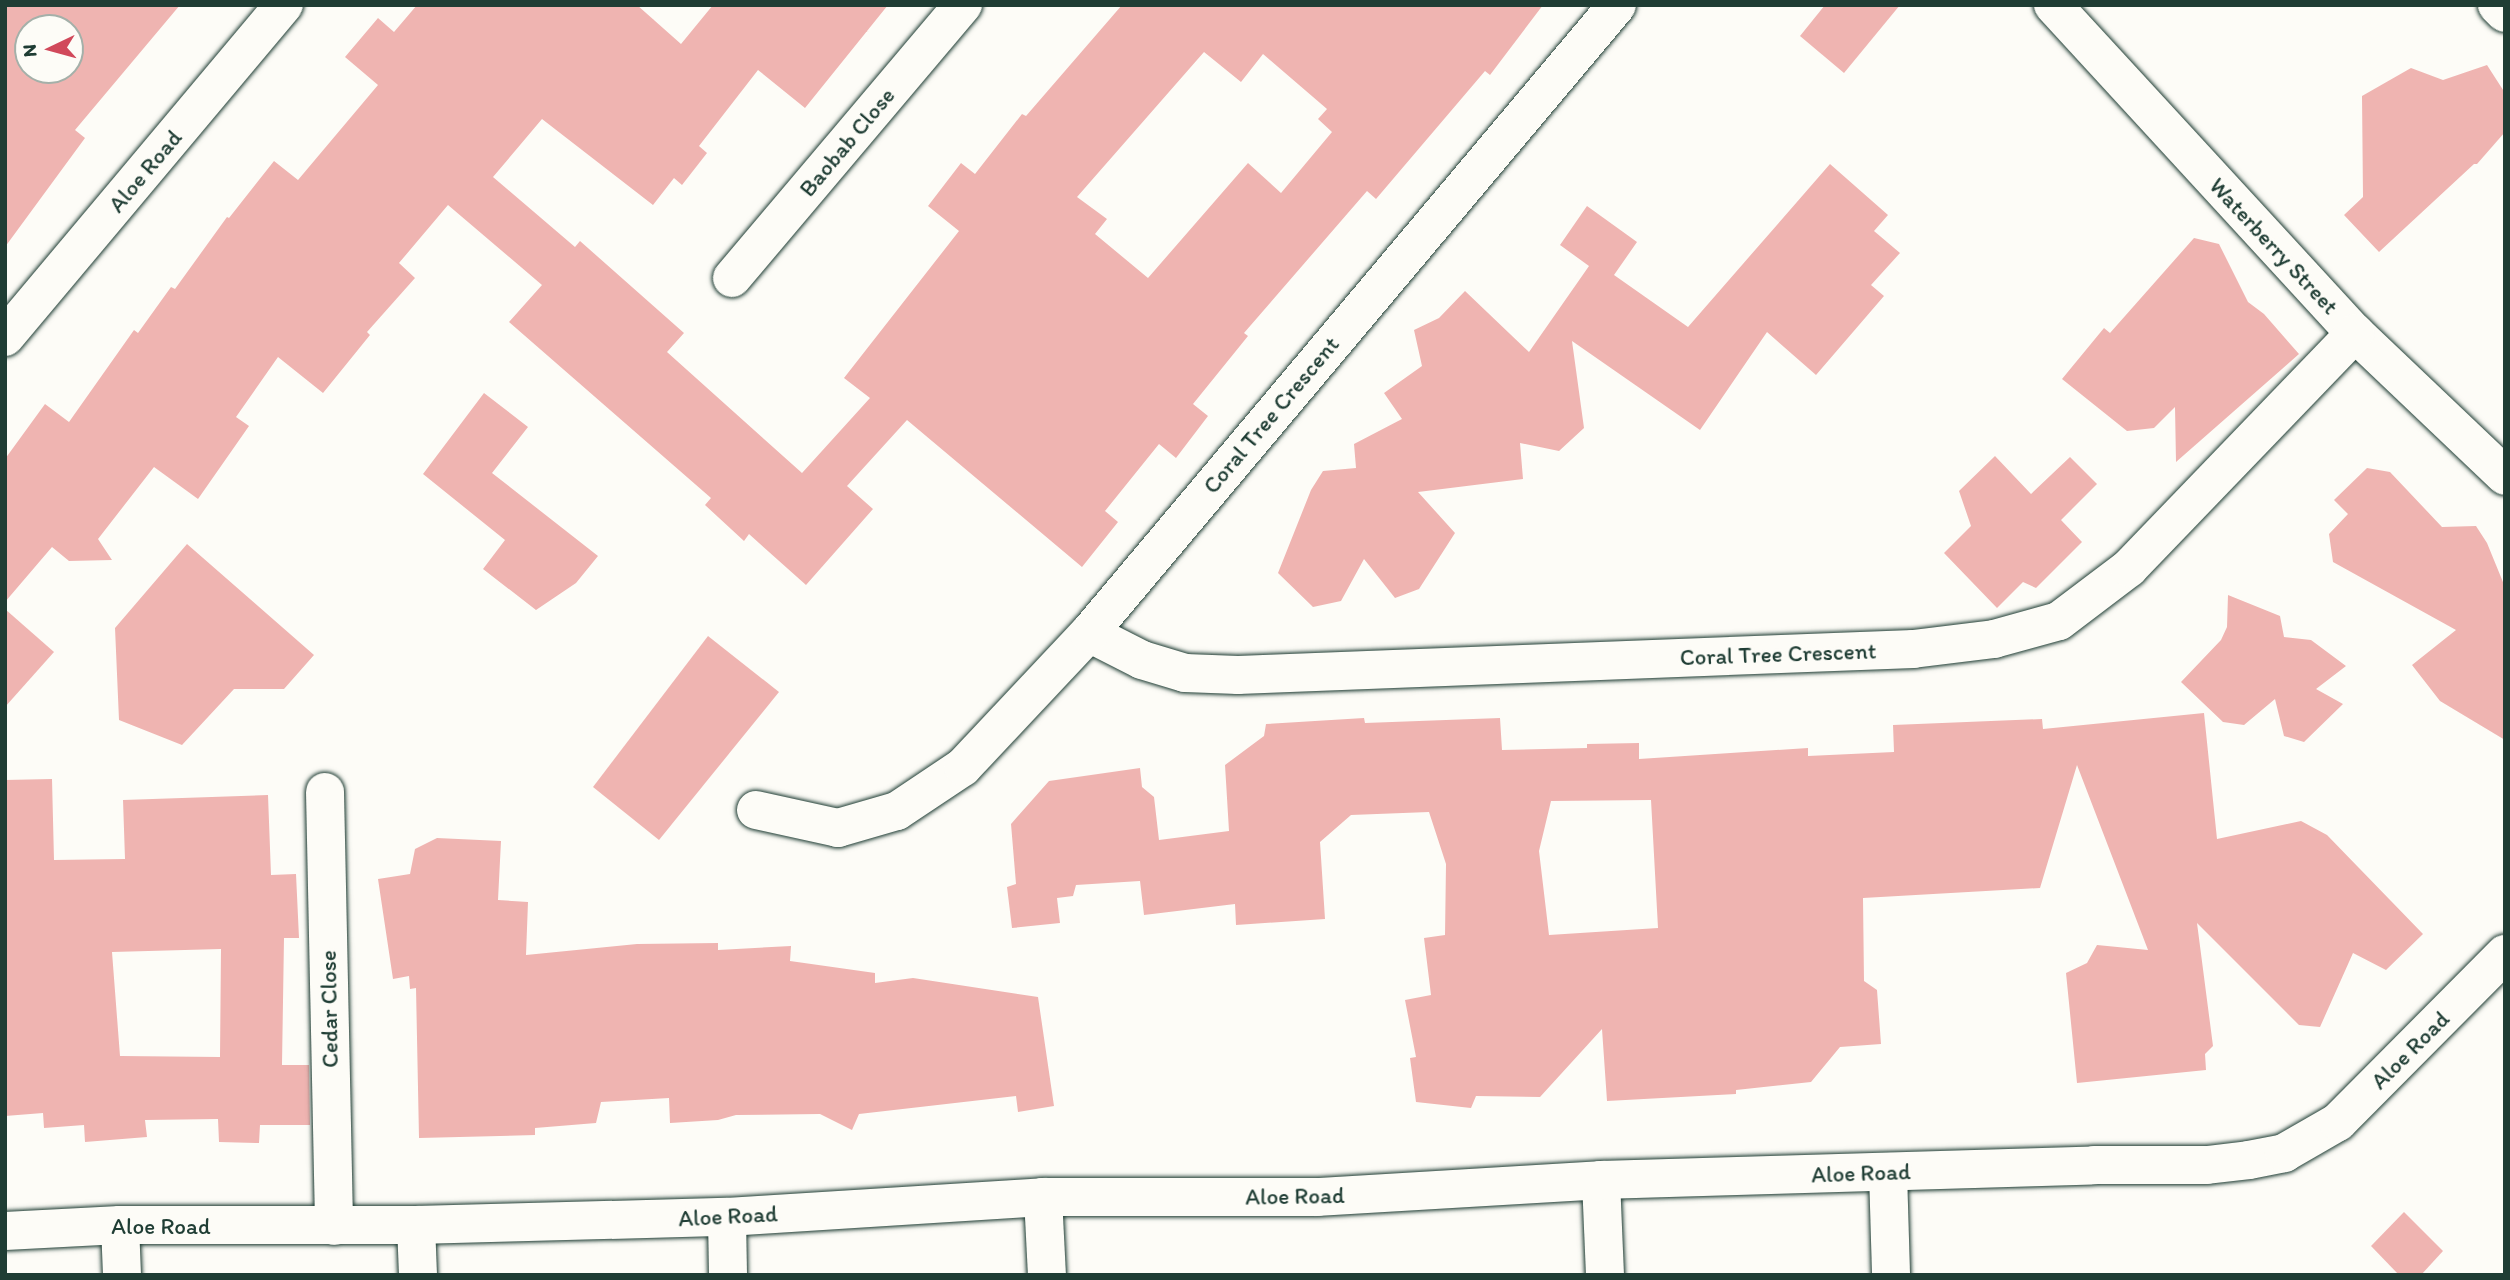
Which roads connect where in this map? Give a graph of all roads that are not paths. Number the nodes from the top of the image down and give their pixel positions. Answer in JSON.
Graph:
{"nodes":[{"id":1,"x":284,"y":5,"type":"edge"},
{"id":2,"x":963,"y":5,"type":"edge"},
{"id":3,"x":1617,"y":5,"type":"edge"},
{"id":4,"x":2053,"y":5,"type":"edge"},
{"id":5,"x":2497,"y":5,"type":"edge"},
{"id":6,"x":2505,"y":13,"type":"edge"},
{"id":7,"x":732,"y":278,"type":"dead end"},
{"id":8,"x":2355,"y":333,"type":"junction"},
{"id":9,"x":5,"y":337,"type":"edge"},
{"id":10,"x":2505,"y":476,"type":"edge"},
{"id":11,"x":1088,"y":634,"type":"junction"},
{"id":12,"x":325,"y":792,"type":"dead end"},
{"id":13,"x":756,"y":810,"type":"dead end"},
{"id":14,"x":2505,"y":954,"type":"edge"},
{"id":15,"x":1888,"y":1172,"type":"junction"},
{"id":16,"x":1601,"y":1180,"type":"junction"},
{"id":17,"x":1043,"y":1197,"type":"junction"},
{"id":18,"x":727,"y":1217,"type":"junction"},
{"id":19,"x":120,"y":1225,"type":"junction"},
{"id":20,"x":416,"y":1225,"type":"junction"},
{"id":21,"x":334,"y":1226,"type":"junction"},
{"id":22,"x":5,"y":1231,"type":"edge"},
{"id":23,"x":121,"y":1275,"type":"edge"},
{"id":24,"x":418,"y":1275,"type":"edge"},
{"id":25,"x":728,"y":1275,"type":"edge"},
{"id":26,"x":1046,"y":1275,"type":"edge"},
{"id":27,"x":1605,"y":1275,"type":"edge"},
{"id":28,"x":1891,"y":1275,"type":"edge"}],
"edges":[{"from":1,"to":9,"type":"street","name":"Aloe Road"},
{"from":2,"to":7,"type":"street","name":"Baobab Close"},
{"from":3,"to":11,"type":"street","name":"Coral Tree Crescent"},
{"from":4,"to":8,"type":"street","name":"Waterberry Street"},
{"from":5,"to":6,"type":"street"},
{"from":8,"to":10,"type":"street","name":"Waterberry Street"},
{"from":8,"to":11,"type":"street","name":"Coral Tree Crescent"},
{"from":11,"to":13,"type":"street","name":"Coral Tree Crescent"},
{"from":12,"to":21,"type":"street","name":"Cedar Close"},
{"from":14,"to":15,"type":"street","name":"Aloe Road"},
{"from":15,"to":16,"type":"street","name":"Aloe Road"},
{"from":15,"to":28,"type":"street"},
{"from":16,"to":17,"type":"street","name":"Aloe Road"},
{"from":16,"to":27,"type":"street"},
{"from":17,"to":18,"type":"street","name":"Aloe Road"},
{"from":17,"to":26,"type":"street"},
{"from":18,"to":20,"type":"street","name":"Aloe Road"},
{"from":18,"to":25,"type":"street"},
{"from":19,"to":21,"type":"street","name":"Aloe Road"},
{"from":19,"to":22,"type":"street","name":"Aloe Road"},
{"from":19,"to":23,"type":"street"},
{"from":20,"to":21,"type":"street","name":"Aloe Road"},
{"from":20,"to":24,"type":"street"}]}
